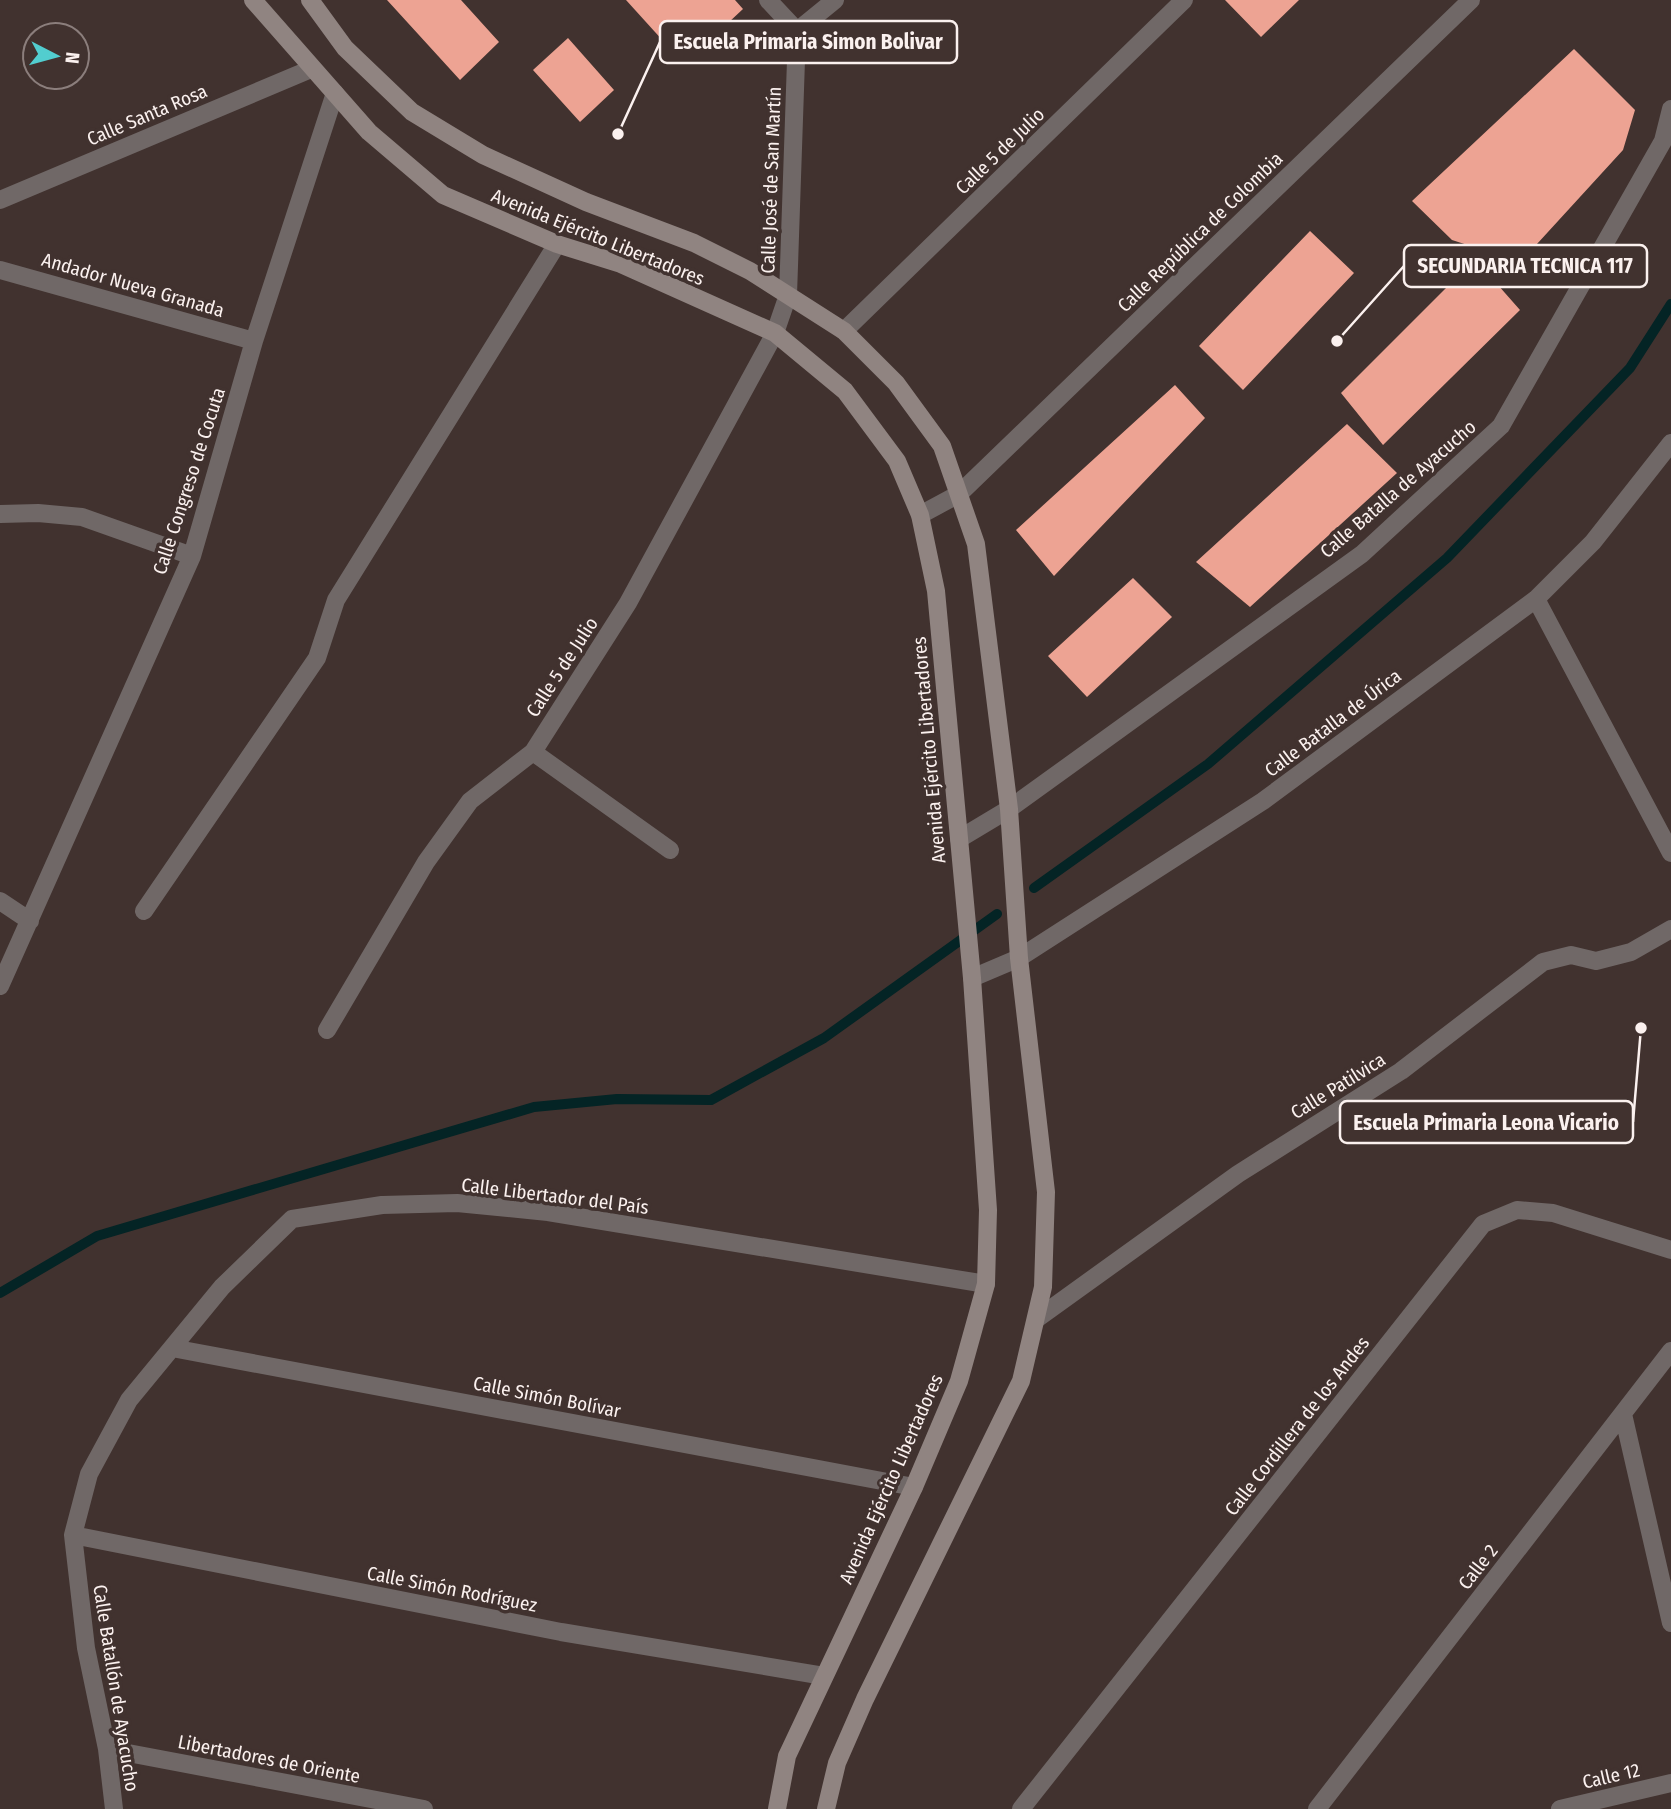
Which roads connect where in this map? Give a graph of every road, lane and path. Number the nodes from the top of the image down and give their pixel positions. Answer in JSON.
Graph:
{"nodes":[{"id":1,"x":253,"y":0,"type":"edge"},
{"id":2,"x":310,"y":0,"type":"edge"},
{"id":3,"x":768,"y":0,"type":"edge"},
{"id":4,"x":835,"y":0,"type":"edge"},
{"id":5,"x":1184,"y":0,"type":"edge"},
{"id":6,"x":1471,"y":0,"type":"edge"},
{"id":7,"x":797,"y":31,"type":"junction"},
{"id":8,"x":311,"y":69,"type":"junction"},
{"id":9,"x":335,"y":93,"type":"junction"},
{"id":10,"x":1671,"y":109,"type":"edge"},
{"id":11,"x":0,"y":200,"type":"edge"},
{"id":12,"x":557,"y":244,"type":"junction"},
{"id":13,"x":0,"y":270,"type":"edge"},
{"id":14,"x":788,"y":295,"type":"junction"},
{"id":15,"x":844,"y":331,"type":"junction"},
{"id":16,"x":775,"y":332,"type":"junction"},
{"id":17,"x":254,"y":341,"type":"junction"},
{"id":18,"x":1671,"y":443,"type":"edge"},
{"id":19,"x":959,"y":494,"type":"junction"},
{"id":20,"x":0,"y":514,"type":"edge"},
{"id":21,"x":920,"y":515,"type":"junction"},
{"id":22,"x":192,"y":556,"type":"junction"},
{"id":23,"x":1536,"y":599,"type":"junction"},
{"id":24,"x":533,"y":752,"type":"junction"},
{"id":25,"x":1009,"y":809,"type":"junction"},
{"id":26,"x":959,"y":839,"type":"junction"},
{"id":27,"x":670,"y":850,"type":"dead end"},
{"id":28,"x":1671,"y":853,"type":"edge"},
{"id":29,"x":0,"y":901,"type":"edge"},
{"id":30,"x":144,"y":911,"type":"dead end"},
{"id":31,"x":30,"y":921,"type":"junction"},
{"id":32,"x":1671,"y":929,"type":"edge"},
{"id":33,"x":1019,"y":958,"type":"junction"},
{"id":34,"x":972,"y":978,"type":"junction"},
{"id":35,"x":0,"y":986,"type":"edge"},
{"id":36,"x":327,"y":1030,"type":"dead end"},
{"id":37,"x":1671,"y":1250,"type":"edge"},
{"id":38,"x":986,"y":1284,"type":"junction"},
{"id":39,"x":1038,"y":1318,"type":"junction"},
{"id":40,"x":172,"y":1348,"type":"junction"},
{"id":41,"x":1671,"y":1351,"type":"edge"},
{"id":42,"x":1623,"y":1413,"type":"junction"},
{"id":43,"x":914,"y":1487,"type":"junction"},
{"id":44,"x":73,"y":1535,"type":"junction"},
{"id":45,"x":1671,"y":1623,"type":"edge"},
{"id":46,"x":824,"y":1676,"type":"junction"},
{"id":47,"x":107,"y":1749,"type":"junction"},
{"id":48,"x":1671,"y":1783,"type":"edge"},
{"id":49,"x":321,"y":1791,"type":"junction"},
{"id":50,"x":114,"y":1809,"type":"edge"},
{"id":51,"x":327,"y":1809,"type":"edge"},
{"id":52,"x":424,"y":1809,"type":"edge"},
{"id":53,"x":777,"y":1809,"type":"edge"},
{"id":54,"x":826,"y":1809,"type":"edge"},
{"id":55,"x":1021,"y":1809,"type":"edge"},
{"id":56,"x":1317,"y":1809,"type":"edge"},
{"id":57,"x":1560,"y":1809,"type":"edge"}],
"edges":[{"from":1,"to":8,"type":"main road","name":"Avenida Ejército Libertadores"},
{"from":2,"to":14,"type":"main road","name":"Avenida Ejército Libertadores"},
{"from":3,"to":7,"type":"street"},
{"from":4,"to":7,"type":"street"},
{"from":5,"to":15,"type":"street","name":"Calle 5 de Julio"},
{"from":6,"to":19,"type":"street","name":"Calle República de Colombia"},
{"from":7,"to":14,"type":"street","name":"Calle José de San Martín"},
{"from":8,"to":9,"type":"main road","name":"Avenida Ejército Libertadores"},
{"from":8,"to":11,"type":"street","name":"Calle Santa Rosa"},
{"from":9,"to":12,"type":"main road","name":"Avenida Ejército Libertadores"},
{"from":9,"to":17,"type":"street","name":"Calle Congreso de Cocuta"},
{"from":10,"to":25,"type":"street","name":"Calle Batalla de Ayacucho"},
{"from":12,"to":16,"type":"main road","name":"Avenida Ejército Libertadores"},
{"from":12,"to":30,"type":"street"},
{"from":13,"to":17,"type":"street","name":"Andador Nueva Granada"},
{"from":14,"to":15,"type":"main road","name":"Avenida Ejército Libertadores"},
{"from":14,"to":16,"type":"street","name":"Calle 5 de Julio"},
{"from":15,"to":19,"type":"main road","name":"Avenida Ejército Libertadores"},
{"from":16,"to":21,"type":"main road","name":"Avenida Ejército Libertadores"},
{"from":16,"to":24,"type":"street","name":"Calle 5 de Julio"},
{"from":17,"to":22,"type":"street","name":"Calle Congreso de Cocuta"},
{"from":18,"to":23,"type":"street","name":"Calle Batalla de Úrica"},
{"from":19,"to":21,"type":"street","name":"Calle República de Colombia"},
{"from":19,"to":25,"type":"main road","name":"Avenida Ejército Libertadores"},
{"from":20,"to":22,"type":"street"},
{"from":21,"to":26,"type":"main road","name":"Avenida Ejército Libertadores"},
{"from":22,"to":31,"type":"street","name":"Calle Congreso de Cocuta"},
{"from":23,"to":28,"type":"street"},
{"from":23,"to":33,"type":"street","name":"Calle Batalla de Úrica"},
{"from":24,"to":27,"type":"street"},
{"from":24,"to":36,"type":"street","name":"Calle 5 de Julio"},
{"from":25,"to":26,"type":"street","name":"Calle Batalla de Ayacucho"},
{"from":25,"to":33,"type":"main road","name":"Avenida Ejército Libertadores"},
{"from":26,"to":34,"type":"main road","name":"Avenida Ejército Libertadores"},
{"from":29,"to":31,"type":"street"},
{"from":31,"to":35,"type":"street","name":"Calle Congreso de Cocuta"},
{"from":32,"to":39,"type":"street","name":"Calle Patilvica"},
{"from":33,"to":34,"type":"street","name":"Calle Batalla de Úrica"},
{"from":33,"to":39,"type":"main road","name":"Avenida Ejército Libertadores"},
{"from":34,"to":38,"type":"main road","name":"Avenida Ejército Libertadores"},
{"from":37,"to":55,"type":"street","name":"Calle Cordillera de los Andes"},
{"from":38,"to":40,"type":"street","name":"Calle Libertador del País"},
{"from":38,"to":43,"type":"main road","name":"Avenida Ejército Libertadores"},
{"from":39,"to":54,"type":"main road","name":"Avenida Ejército Libertadores"},
{"from":40,"to":43,"type":"street","name":"Calle Simón Bolívar"},
{"from":40,"to":44,"type":"street","name":"Calle Batallón de Ayacucho"},
{"from":41,"to":42,"type":"street","name":"Calle 2"},
{"from":42,"to":45,"type":"street"},
{"from":42,"to":56,"type":"street","name":"Calle 2"},
{"from":43,"to":46,"type":"main road","name":"Avenida Ejército Libertadores"},
{"from":44,"to":46,"type":"street","name":"Calle Simón Rodríguez"},
{"from":44,"to":47,"type":"street","name":"Calle Batallón de Ayacucho"},
{"from":46,"to":53,"type":"main road","name":"Avenida Ejército Libertadores"},
{"from":47,"to":49,"type":"street","name":"Libertadores de Oriente"},
{"from":47,"to":50,"type":"street","name":"Calle Batallón de Ayacucho"},
{"from":48,"to":57,"type":"street","name":"Calle 12"},
{"from":49,"to":51,"type":"street"},
{"from":49,"to":52,"type":"street","name":"Libertadores de Oriente"}]}
